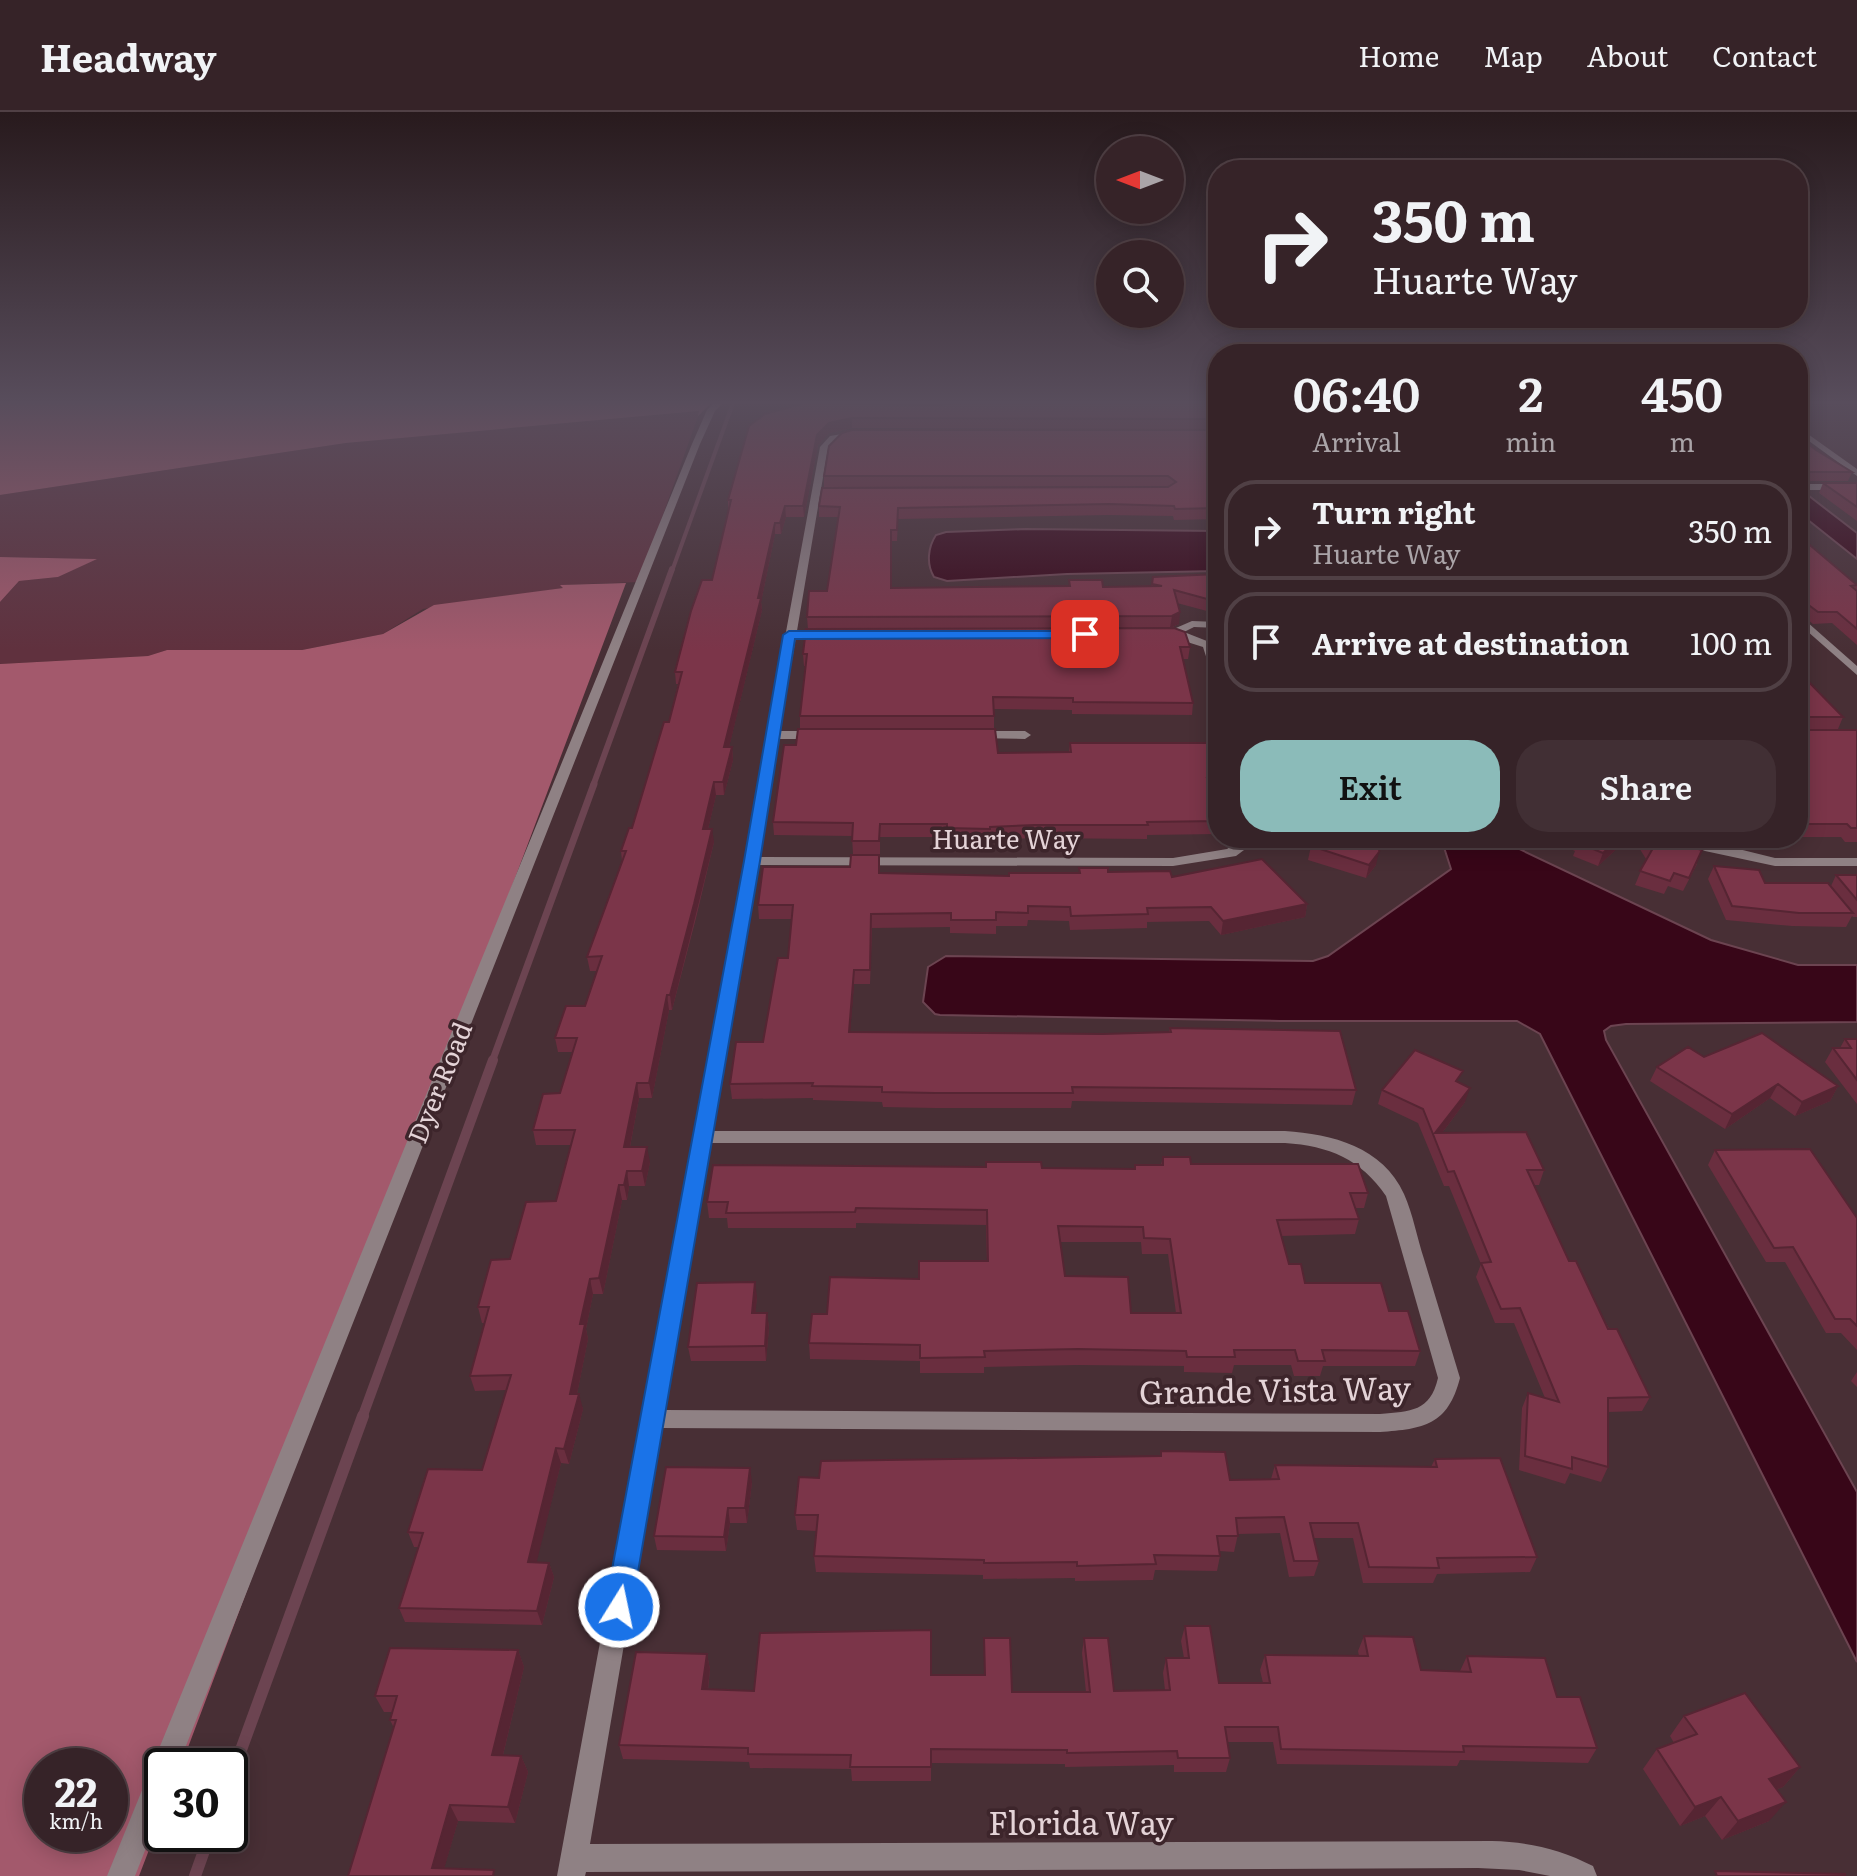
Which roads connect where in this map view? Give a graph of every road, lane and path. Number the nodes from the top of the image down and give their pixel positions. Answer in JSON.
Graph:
{"nodes":[{"id":1,"x":679,"y":485,"type":"edge"},
{"id":2,"x":823,"y":485,"type":"edge"},
{"id":3,"x":1808,"y":487,"type":"edge"},
{"id":4,"x":1857,"y":487,"type":"edge"},
{"id":5,"x":1208,"y":625,"type":"edge"},
{"id":6,"x":1808,"y":626,"type":"edge"},
{"id":7,"x":1158,"y":634,"type":"edge"},
{"id":8,"x":1173,"y":634,"type":"junction"},
{"id":9,"x":1808,"y":636,"type":"edge"},
{"id":10,"x":1819,"y":636,"type":"junction"},
{"id":11,"x":1208,"y":645,"type":"edge"},
{"id":12,"x":1857,"y":672,"type":"edge"},
{"id":13,"x":771,"y":735,"type":"junction"},
{"id":14,"x":832,"y":735,"type":"edge"},
{"id":15,"x":970,"y":735,"type":"edge"},
{"id":16,"x":1025,"y":735,"type":"dead end"},
{"id":17,"x":1238,"y":848,"type":"edge"},
{"id":18,"x":1714,"y":848,"type":"edge"},
{"id":19,"x":752,"y":861,"type":"junction"},
{"id":20,"x":1857,"y":862,"type":"edge"},
{"id":21,"x":702,"y":1137,"type":"junction"},
{"id":22,"x":652,"y":1419,"type":"junction"},
{"id":23,"x":172,"y":1748,"type":"edge"},
{"id":24,"x":144,"y":1818,"type":"edge"},
{"id":25,"x":573,"y":1867,"type":"edge"},
{"id":26,"x":121,"y":1876,"type":"edge"},
{"id":27,"x":1583,"y":1876,"type":"edge"}],
"edges":[{"from":1,"to":23,"type":"street","name":"Dyer Road"},
{"from":2,"to":13,"type":"street"},
{"from":3,"to":4,"type":"street"},
{"from":5,"to":8,"type":"street"},
{"from":6,"to":10,"type":"street"},
{"from":7,"to":8,"type":"street"},
{"from":8,"to":11,"type":"street"},
{"from":9,"to":10,"type":"street"},
{"from":10,"to":12,"type":"street"},
{"from":13,"to":14,"type":"street"},
{"from":13,"to":19,"type":"street"},
{"from":15,"to":16,"type":"street"},
{"from":17,"to":19,"type":"street","name":"Huarte Way"},
{"from":18,"to":20,"type":"street"},
{"from":19,"to":21,"type":"street"},
{"from":21,"to":22,"type":"street"},
{"from":21,"to":22,"type":"street","name":"Grande Vista Way"},
{"from":22,"to":25,"type":"street"},
{"from":24,"to":26,"type":"street"},
{"from":25,"to":27,"type":"street","name":"Florida Way"}]}
